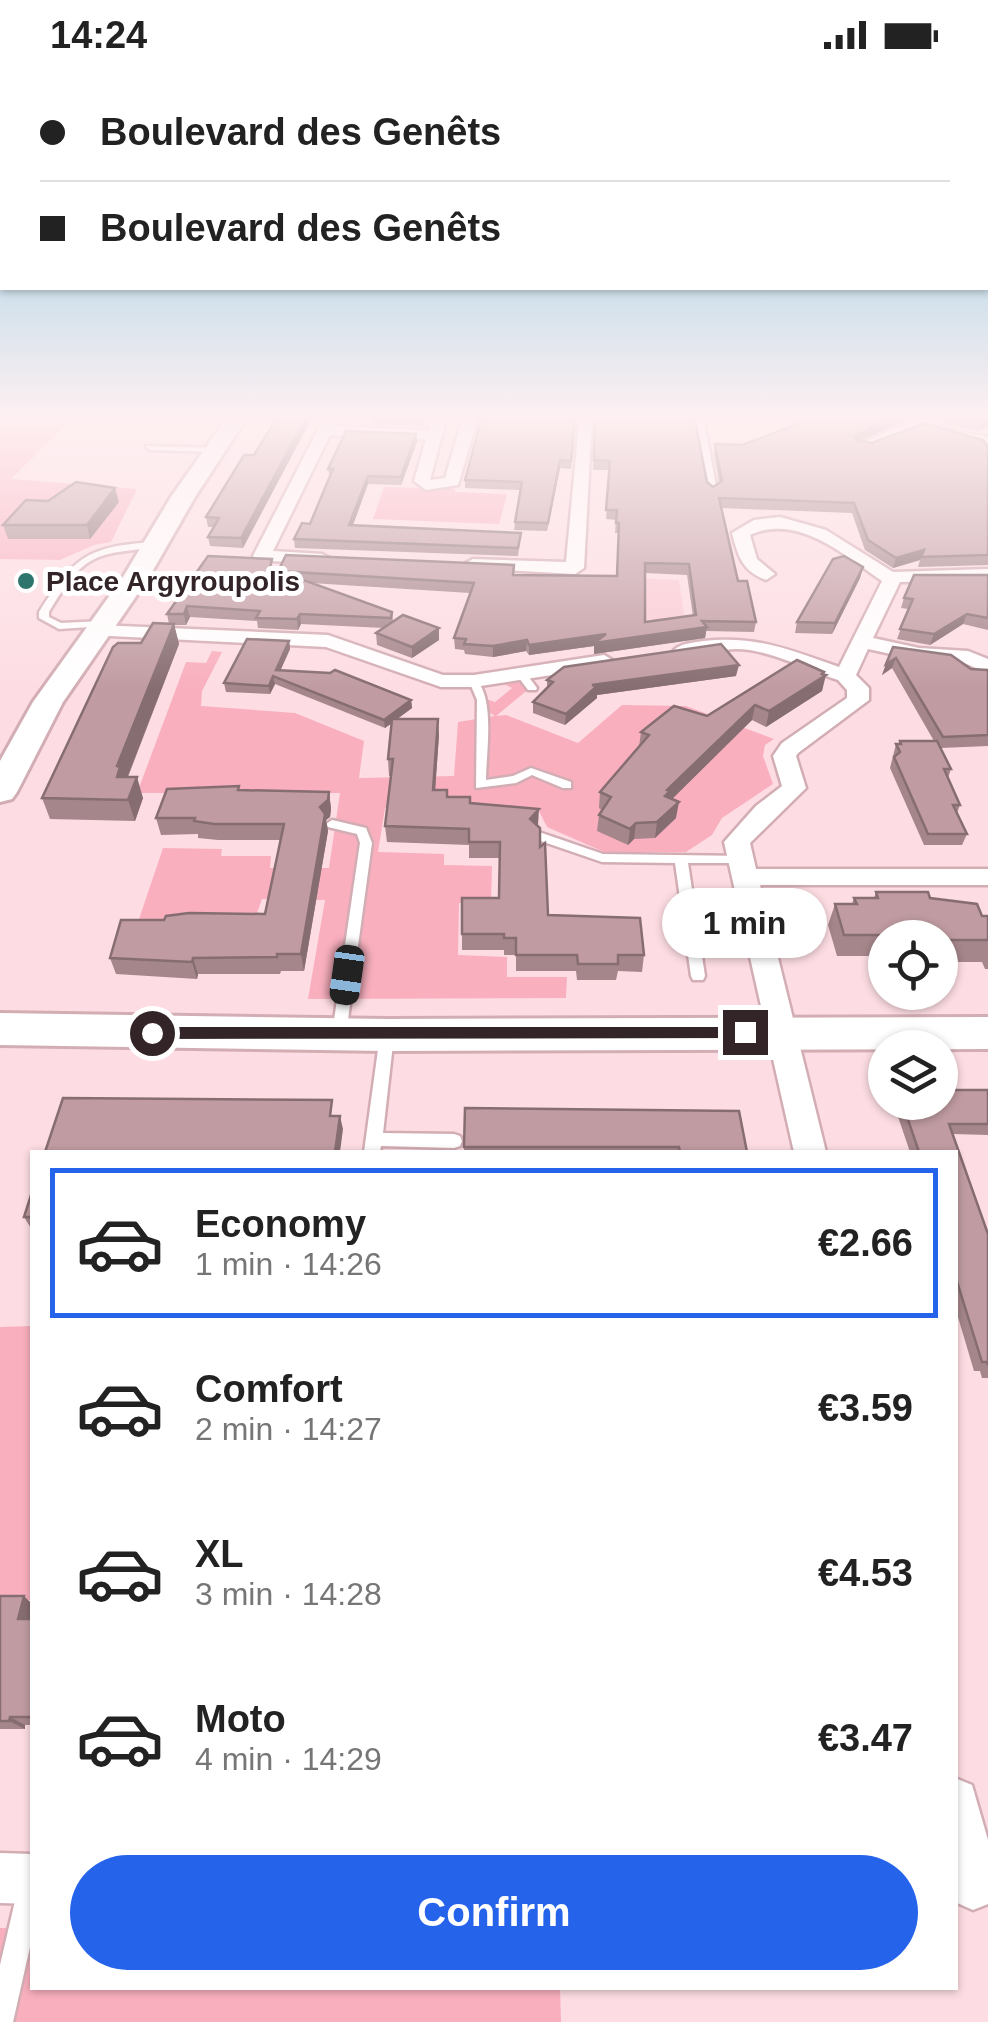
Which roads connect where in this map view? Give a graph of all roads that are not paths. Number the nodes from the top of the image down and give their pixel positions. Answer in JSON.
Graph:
{"nodes":[{"id":1,"x":180,"y":507,"type":"edge"},
{"id":2,"x":286,"y":507,"type":"edge"},
{"id":3,"x":580,"y":507,"type":"edge"},
{"id":4,"x":156,"y":545,"type":"junction"},
{"id":5,"x":337,"y":559,"type":"edge"},
{"id":6,"x":448,"y":564,"type":"edge"},
{"id":7,"x":766,"y":574,"type":"dead end"},
{"id":8,"x":988,"y":575,"type":"edge"},
{"id":9,"x":892,"y":580,"type":"junction"},
{"id":10,"x":101,"y":628,"type":"junction"},
{"id":11,"x":860,"y":641,"type":"junction"},
{"id":12,"x":665,"y":653,"type":"edge"},
{"id":13,"x":630,"y":658,"type":"edge"},
{"id":14,"x":988,"y":667,"type":"edge"},
{"id":15,"x":845,"y":676,"type":"junction"},
{"id":16,"x":474,"y":681,"type":"junction"},
{"id":17,"x":567,"y":785,"type":"dead end"},
{"id":18,"x":0,"y":792,"type":"edge"},
{"id":19,"x":332,"y":824,"type":"dead end"},
{"id":20,"x":539,"y":836,"type":"edge"},
{"id":21,"x":682,"y":859,"type":"junction"},
{"id":22,"x":743,"y":868,"type":"junction"},
{"id":23,"x":988,"y":877,"type":"edge"},
{"id":24,"x":698,"y":976,"type":"dead end"},
{"id":25,"x":0,"y":1028,"type":"edge"},
{"id":26,"x":783,"y":1032,"type":"junction"},
{"id":27,"x":988,"y":1033,"type":"edge"},
{"id":28,"x":340,"y":1034,"type":"junction"},
{"id":29,"x":387,"y":1035,"type":"junction"},
{"id":30,"x":454,"y":1140,"type":"dead end"},
{"id":31,"x":373,"y":1146,"type":"edge"},
{"id":32,"x":810,"y":1150,"type":"edge"},
{"id":33,"x":958,"y":1817,"type":"edge"},
{"id":34,"x":0,"y":1878,"type":"edge"},
{"id":35,"x":30,"y":1881,"type":"edge"},
{"id":36,"x":972,"y":1885,"type":"edge"},
{"id":37,"x":30,"y":1890,"type":"edge"},
{"id":38,"x":0,"y":2022,"type":"edge"}],
"edges":[{"from":1,"to":4,"type":"street"},
{"from":2,"to":5,"type":"street"},
{"from":3,"to":6,"type":"street"},
{"from":4,"to":10,"type":"street"},
{"from":4,"to":10,"type":"lane"},
{"from":7,"to":9,"type":"street"},
{"from":8,"to":9,"type":"street"},
{"from":9,"to":11,"type":"street"},
{"from":10,"to":16,"type":"street"},
{"from":10,"to":18,"type":"street"},
{"from":11,"to":14,"type":"street"},
{"from":11,"to":15,"type":"street"},
{"from":12,"to":15,"type":"street"},
{"from":13,"to":16,"type":"street"},
{"from":15,"to":22,"type":"street"},
{"from":16,"to":17,"type":"lane"},
{"from":19,"to":28,"type":"lane"},
{"from":20,"to":21,"type":"lane"},
{"from":21,"to":22,"type":"lane"},
{"from":21,"to":24,"type":"lane"},
{"from":22,"to":23,"type":"street"},
{"from":22,"to":26,"type":"street"},
{"from":25,"to":28,"type":"street"},
{"from":26,"to":27,"type":"street"},
{"from":26,"to":29,"type":"street"},
{"from":26,"to":32,"type":"street"},
{"from":28,"to":29,"type":"street"},
{"from":29,"to":31,"type":"lane"},
{"from":30,"to":31,"type":"lane"},
{"from":33,"to":36,"type":"street"},
{"from":34,"to":35,"type":"street"},
{"from":37,"to":38,"type":"lane"}]}
